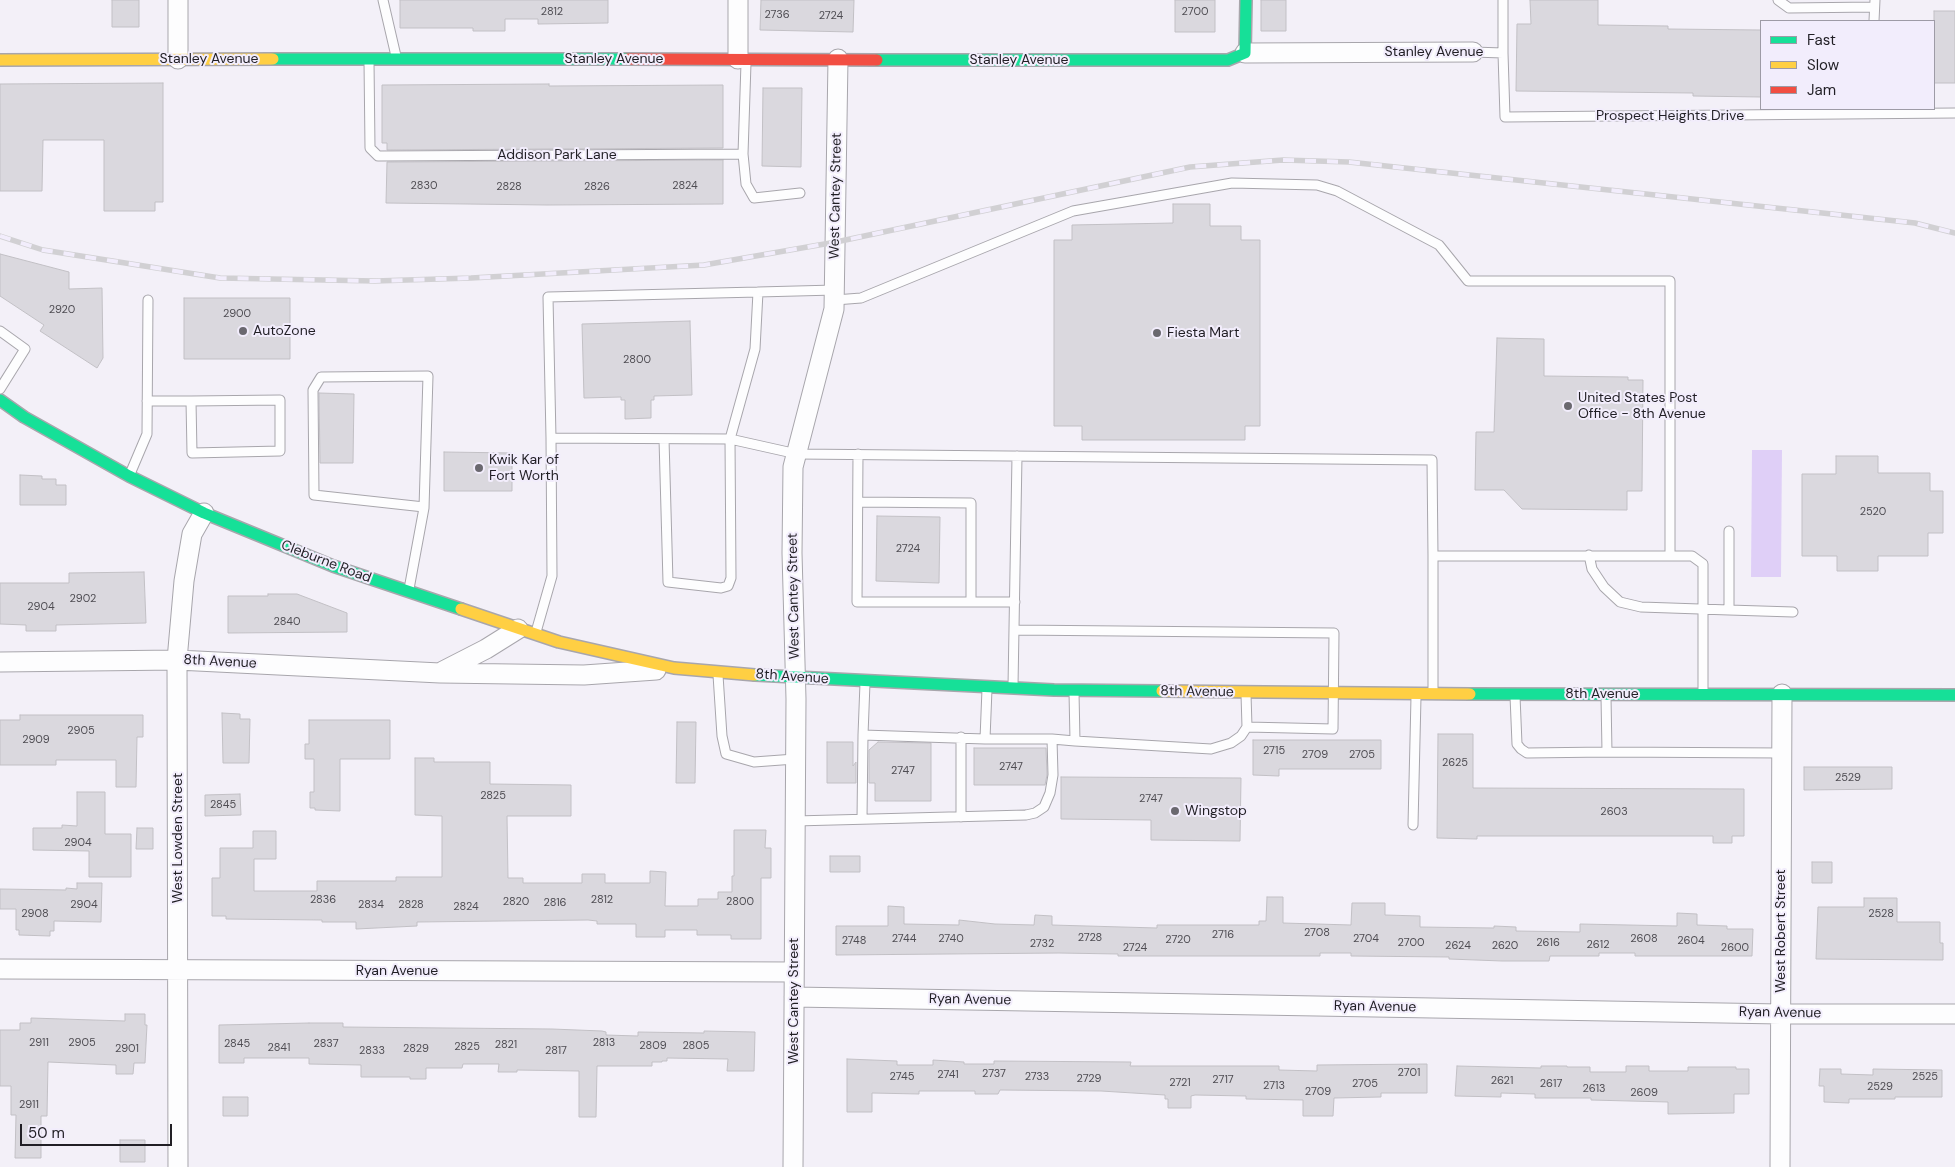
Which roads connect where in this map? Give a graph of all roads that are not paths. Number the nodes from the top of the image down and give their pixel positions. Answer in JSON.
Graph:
{"nodes":[{"id":1,"x":178,"y":0,"type":"edge"},
{"id":2,"x":383,"y":0,"type":"edge"},
{"id":3,"x":738,"y":0,"type":"edge"},
{"id":4,"x":1246,"y":0,"type":"edge"},
{"id":5,"x":1503,"y":0,"type":"edge"},
{"id":6,"x":1778,"y":0,"type":"edge"},
{"id":7,"x":1874,"y":3,"type":"edge"},
{"id":8,"x":1874,"y":20,"type":"edge"},
{"id":9,"x":1473,"y":52,"type":"joint"},
{"id":10,"x":1503,"y":52,"type":"junction"},
{"id":11,"x":1237,"y":56,"type":"junction"},
{"id":12,"x":178,"y":58,"type":"junction"},
{"id":13,"x":369,"y":58,"type":"junction"},
{"id":14,"x":396,"y":59,"type":"junction"},
{"id":15,"x":742,"y":59,"type":"junction"},
{"id":16,"x":838,"y":59,"type":"junction"},
{"id":17,"x":0,"y":60,"type":"edge"},
{"id":18,"x":1873,"y":111,"type":"edge"},
{"id":19,"x":1955,"y":113,"type":"edge"},
{"id":20,"x":743,"y":154,"type":"junction"},
{"id":21,"x":800,"y":193,"type":"dead end"},
{"id":22,"x":758,"y":292,"type":"junction"},
{"id":23,"x":834,"y":295,"type":"junction"},
{"id":24,"x":148,"y":300,"type":"dead end"},
{"id":25,"x":0,"y":331,"type":"edge"},
{"id":26,"x":0,"y":389,"type":"edge"},
{"id":27,"x":0,"y":400,"type":"edge"},
{"id":28,"x":148,"y":401,"type":"junction"},
{"id":29,"x":191,"y":401,"type":"junction"},
{"id":30,"x":550,"y":438,"type":"junction"},
{"id":31,"x":664,"y":439,"type":"junction"},
{"id":32,"x":730,"y":439,"type":"junction"},
{"id":33,"x":797,"y":454,"type":"junction"},
{"id":34,"x":858,"y":454,"type":"junction"},
{"id":35,"x":1017,"y":456,"type":"junction"},
{"id":36,"x":128,"y":476,"type":"junction"},
{"id":37,"x":858,"y":502,"type":"junction"},
{"id":38,"x":424,"y":507,"type":"junction"},
{"id":39,"x":204,"y":513,"type":"junction"},
{"id":40,"x":1729,"y":531,"type":"dead end"},
{"id":41,"x":1589,"y":555,"type":"junction"},
{"id":42,"x":1433,"y":556,"type":"junction"},
{"id":43,"x":1670,"y":556,"type":"junction"},
{"id":44,"x":408,"y":592,"type":"junction"},
{"id":45,"x":971,"y":602,"type":"junction"},
{"id":46,"x":1015,"y":602,"type":"junction"},
{"id":47,"x":1703,"y":610,"type":"junction"},
{"id":48,"x":1729,"y":610,"type":"junction"},
{"id":49,"x":1794,"y":612,"type":"dead end"},
{"id":50,"x":1015,"y":630,"type":"junction"},
{"id":51,"x":527,"y":632,"type":"junction"},
{"id":52,"x":177,"y":660,"type":"junction"},
{"id":53,"x":0,"y":662,"type":"edge"},
{"id":54,"x":674,"y":668,"type":"junction"},
{"id":55,"x":718,"y":672,"type":"junction"},
{"id":56,"x":440,"y":673,"type":"junction"},
{"id":57,"x":796,"y":678,"type":"junction"},
{"id":58,"x":865,"y":681,"type":"junction"},
{"id":59,"x":987,"y":686,"type":"junction"},
{"id":60,"x":1013,"y":688,"type":"junction"},
{"id":61,"x":1074,"y":690,"type":"junction"},
{"id":62,"x":1246,"y":693,"type":"junction"},
{"id":63,"x":1333,"y":694,"type":"junction"},
{"id":64,"x":1416,"y":694,"type":"junction"},
{"id":65,"x":1514,"y":694,"type":"junction"},
{"id":66,"x":1606,"y":694,"type":"junction"},
{"id":67,"x":1703,"y":694,"type":"junction"},
{"id":68,"x":1782,"y":694,"type":"junction"},
{"id":69,"x":1433,"y":695,"type":"junction"},
{"id":70,"x":1955,"y":695,"type":"edge"},
{"id":71,"x":1247,"y":727,"type":"junction"},
{"id":72,"x":862,"y":735,"type":"junction"},
{"id":73,"x":961,"y":737,"type":"junction"},
{"id":74,"x":985,"y":739,"type":"junction"},
{"id":75,"x":1052,"y":739,"type":"junction"},
{"id":76,"x":1075,"y":741,"type":"junction"},
{"id":77,"x":1607,"y":752,"type":"junction"},
{"id":78,"x":1782,"y":753,"type":"junction"},
{"id":79,"x":795,"y":760,"type":"junction"},
{"id":80,"x":961,"y":817,"type":"junction"},
{"id":81,"x":862,"y":819,"type":"junction"},
{"id":82,"x":795,"y":821,"type":"junction"},
{"id":83,"x":1413,"y":825,"type":"dead end"},
{"id":84,"x":0,"y":969,"type":"edge"},
{"id":85,"x":178,"y":970,"type":"junction"},
{"id":86,"x":794,"y":972,"type":"junction"},
{"id":87,"x":794,"y":997,"type":"junction"},
{"id":88,"x":1781,"y":1014,"type":"junction"},
{"id":89,"x":1955,"y":1014,"type":"edge"},
{"id":90,"x":178,"y":1167,"type":"edge"},
{"id":91,"x":793,"y":1167,"type":"edge"},
{"id":92,"x":1780,"y":1167,"type":"edge"}],
"edges":[{"from":1,"to":12,"type":"street"},
{"from":2,"to":14,"type":"lane"},
{"from":3,"to":15,"type":"street"},
{"from":4,"to":11,"type":"main road"},
{"from":5,"to":10,"type":"lane"},
{"from":6,"to":7,"type":"lane"},
{"from":7,"to":8,"type":"lane"},
{"from":9,"to":10,"type":"lane","name":"Stanley Avenue"},
{"from":9,"to":11,"type":"street","name":"Stanley Avenue"},
{"from":10,"to":18,"type":"lane","name":"Prospect Heights Drive"},
{"from":11,"to":16,"type":"main road","name":"Stanley Avenue"},
{"from":12,"to":13,"type":"main road","name":"Stanley Avenue"},
{"from":12,"to":17,"type":"main road","name":"Stanley Avenue"},
{"from":13,"to":14,"type":"main road","name":"Stanley Avenue"},
{"from":13,"to":20,"type":"lane","name":"Addison Park Lane"},
{"from":14,"to":15,"type":"main road","name":"Stanley Avenue"},
{"from":15,"to":16,"type":"main road","name":"Stanley Avenue"},
{"from":15,"to":20,"type":"lane"},
{"from":16,"to":23,"type":"street","name":"West Cantey Street"},
{"from":18,"to":19,"type":"lane","name":"Prospect Heights Drive"},
{"from":20,"to":21,"type":"lane"},
{"from":22,"to":23,"type":"lane"},
{"from":22,"to":30,"type":"lane"},
{"from":22,"to":32,"type":"lane"},
{"from":23,"to":33,"type":"street","name":"West Cantey Street"},
{"from":23,"to":43,"type":"lane"},
{"from":24,"to":28,"type":"lane"},
{"from":25,"to":26,"type":"lane"},
{"from":27,"to":36,"type":"main road","name":"Cleburne Road"},
{"from":28,"to":29,"type":"lane"},
{"from":28,"to":36,"type":"lane"},
{"from":29,"to":29,"type":"lane"},
{"from":30,"to":31,"type":"lane"},
{"from":30,"to":51,"type":"lane"},
{"from":31,"to":32,"type":"lane"},
{"from":31,"to":32,"type":"lane"},
{"from":32,"to":33,"type":"lane"},
{"from":33,"to":34,"type":"lane"},
{"from":33,"to":57,"type":"street","name":"West Cantey Street"},
{"from":34,"to":35,"type":"lane"},
{"from":34,"to":37,"type":"lane"},
{"from":35,"to":42,"type":"lane"},
{"from":35,"to":46,"type":"lane"},
{"from":36,"to":39,"type":"main road","name":"Cleburne Road"},
{"from":37,"to":45,"type":"lane"},
{"from":37,"to":45,"type":"lane"},
{"from":38,"to":38,"type":"lane"},
{"from":38,"to":44,"type":"lane"},
{"from":39,"to":44,"type":"main road","name":"Cleburne Road"},
{"from":39,"to":52,"type":"street","name":"West Lowden Street"},
{"from":40,"to":48,"type":"lane"},
{"from":41,"to":42,"type":"lane"},
{"from":41,"to":43,"type":"lane"},
{"from":41,"to":47,"type":"lane"},
{"from":42,"to":69,"type":"lane"},
{"from":43,"to":47,"type":"lane"},
{"from":44,"to":51,"type":"main road","name":"Cleburne Road"},
{"from":45,"to":46,"type":"lane"},
{"from":46,"to":50,"type":"lane"},
{"from":47,"to":48,"type":"lane"},
{"from":47,"to":67,"type":"lane"},
{"from":48,"to":49,"type":"lane"},
{"from":50,"to":60,"type":"lane"},
{"from":50,"to":63,"type":"lane"},
{"from":51,"to":54,"type":"main road","name":"Cleburne Road"},
{"from":51,"to":56,"type":"street"},
{"from":52,"to":53,"type":"street","name":"8th Avenue"},
{"from":52,"to":56,"type":"street","name":"8th Avenue"},
{"from":52,"to":85,"type":"street","name":"West Lowden Street"},
{"from":54,"to":55,"type":"main road","name":"8th Avenue"},
{"from":54,"to":56,"type":"street","name":"8th Avenue"},
{"from":55,"to":57,"type":"main road","name":"8th Avenue"},
{"from":55,"to":79,"type":"lane"},
{"from":57,"to":58,"type":"main road","name":"8th Avenue"},
{"from":57,"to":79,"type":"street","name":"West Cantey Street"},
{"from":58,"to":59,"type":"main road","name":"8th Avenue"},
{"from":58,"to":72,"type":"lane"},
{"from":59,"to":60,"type":"main road","name":"8th Avenue"},
{"from":59,"to":74,"type":"lane"},
{"from":60,"to":61,"type":"main road","name":"8th Avenue"},
{"from":61,"to":62,"type":"main road","name":"8th Avenue"},
{"from":61,"to":76,"type":"lane"},
{"from":62,"to":63,"type":"main road","name":"8th Avenue"},
{"from":62,"to":71,"type":"lane"},
{"from":63,"to":64,"type":"main road","name":"8th Avenue"},
{"from":63,"to":71,"type":"lane"},
{"from":64,"to":69,"type":"main road","name":"8th Avenue"},
{"from":64,"to":83,"type":"lane"},
{"from":65,"to":66,"type":"main road","name":"8th Avenue"},
{"from":65,"to":69,"type":"main road","name":"8th Avenue"},
{"from":65,"to":77,"type":"lane"},
{"from":66,"to":67,"type":"main road","name":"8th Avenue"},
{"from":66,"to":77,"type":"lane"},
{"from":67,"to":68,"type":"main road","name":"8th Avenue"},
{"from":68,"to":70,"type":"main road","name":"8th Avenue"},
{"from":68,"to":78,"type":"street","name":"West Robert Street"},
{"from":71,"to":76,"type":"lane"},
{"from":72,"to":73,"type":"lane"},
{"from":72,"to":81,"type":"lane"},
{"from":73,"to":74,"type":"lane"},
{"from":73,"to":80,"type":"lane"},
{"from":74,"to":75,"type":"lane"},
{"from":75,"to":76,"type":"lane"},
{"from":75,"to":80,"type":"lane"},
{"from":77,"to":78,"type":"lane"},
{"from":78,"to":88,"type":"street","name":"West Robert Street"},
{"from":79,"to":82,"type":"street","name":"West Cantey Street"},
{"from":80,"to":81,"type":"lane"},
{"from":81,"to":82,"type":"lane"},
{"from":82,"to":86,"type":"street","name":"West Cantey Street"},
{"from":84,"to":85,"type":"street","name":"Ryan Avenue"},
{"from":85,"to":86,"type":"street","name":"Ryan Avenue"},
{"from":85,"to":90,"type":"street","name":"West Lowden Street"},
{"from":86,"to":87,"type":"street","name":"West Cantey Street"},
{"from":87,"to":88,"type":"street","name":"Ryan Avenue"},
{"from":87,"to":91,"type":"street","name":"West Cantey Street"},
{"from":88,"to":89,"type":"street","name":"Ryan Avenue"},
{"from":88,"to":92,"type":"street","name":"West Robert Street"}]}
